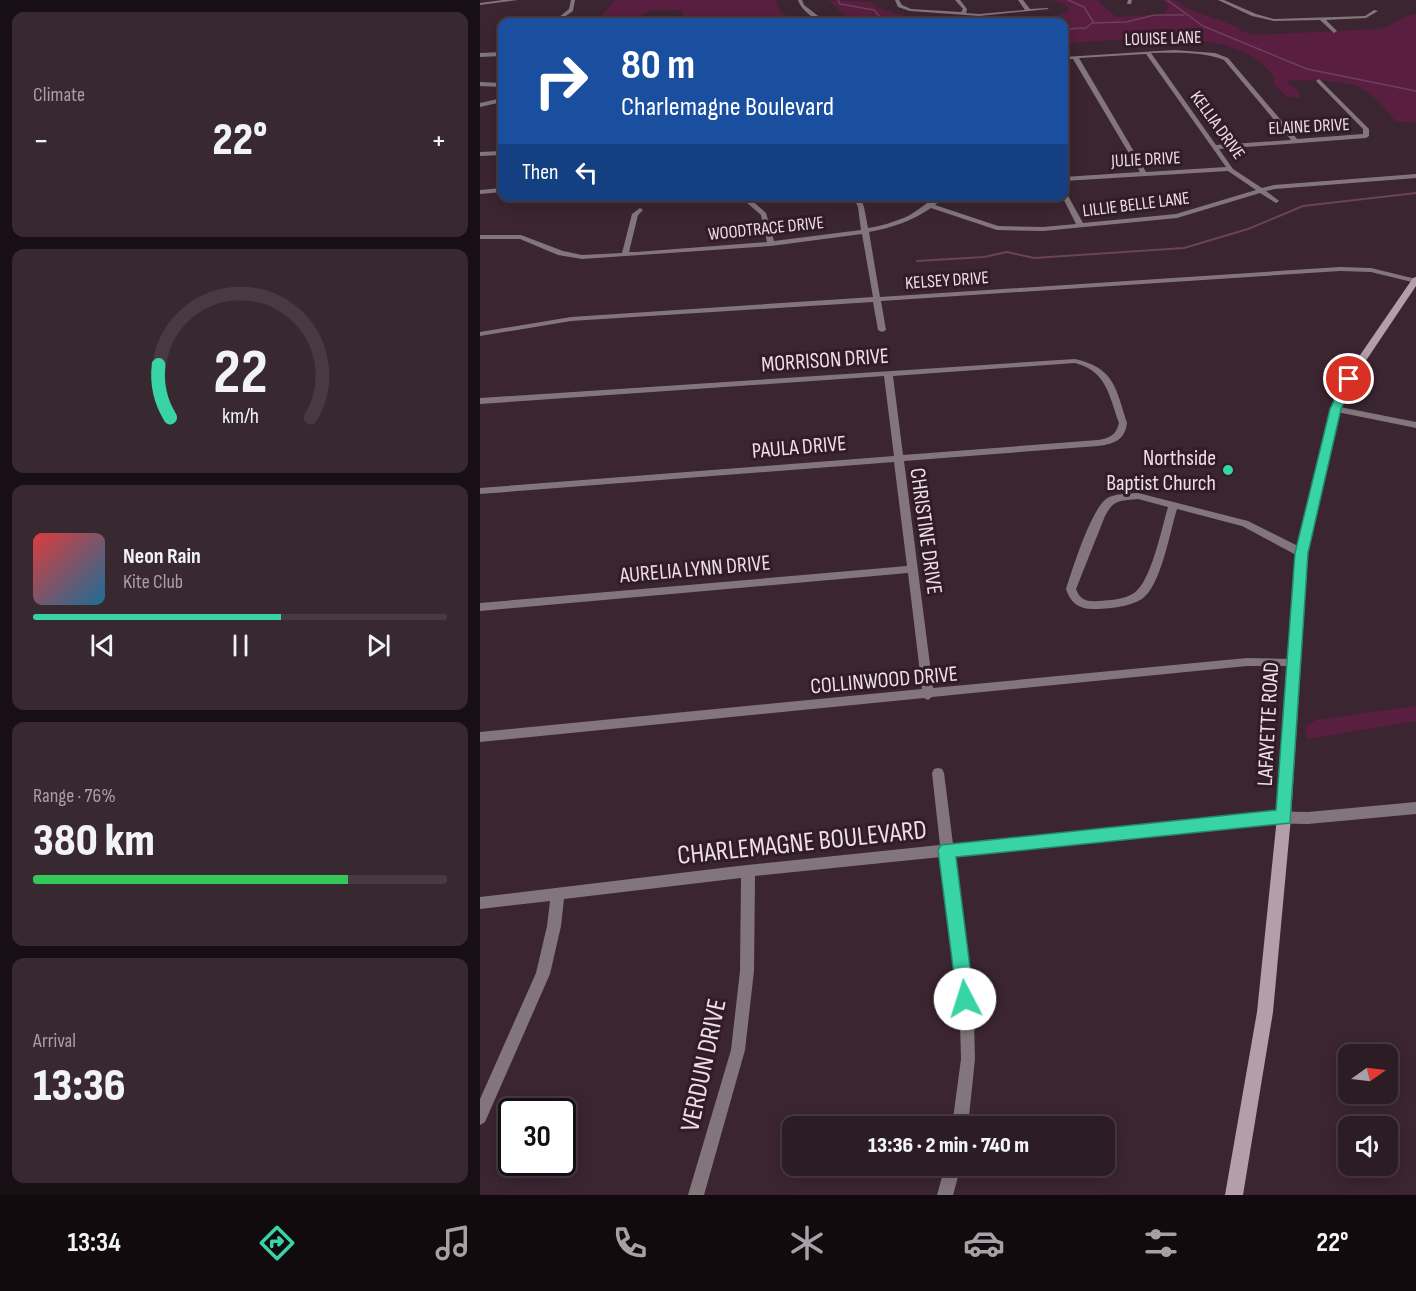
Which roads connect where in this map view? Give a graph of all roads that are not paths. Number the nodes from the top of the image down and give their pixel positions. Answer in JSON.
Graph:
{"nodes":[{"id":1,"x":516,"y":0,"type":"edge"},
{"id":2,"x":573,"y":0,"type":"edge"},
{"id":3,"x":800,"y":0,"type":"edge"},
{"id":4,"x":897,"y":0,"type":"edge"},
{"id":5,"x":957,"y":0,"type":"edge"},
{"id":6,"x":1020,"y":0,"type":"edge"},
{"id":7,"x":1220,"y":0,"type":"edge"},
{"id":8,"x":489,"y":3,"type":"junction"},
{"id":9,"x":480,"y":4,"type":"edge"},
{"id":10,"x":1047,"y":9,"type":"dead end"},
{"id":11,"x":482,"y":11,"type":"dead end"},
{"id":12,"x":1029,"y":11,"type":"junction"},
{"id":13,"x":1376,"y":11,"type":"dead end"},
{"id":14,"x":963,"y":14,"type":"junction"},
{"id":15,"x":560,"y":18,"type":"edge"},
{"id":16,"x":818,"y":18,"type":"edge"},
{"id":17,"x":1322,"y":19,"type":"junction"},
{"id":18,"x":1334,"y":31,"type":"dead end"},
{"id":19,"x":1148,"y":53,"type":"junction"},
{"id":20,"x":498,"y":54,"type":"edge"},
{"id":21,"x":480,"y":55,"type":"edge"},
{"id":22,"x":1075,"y":57,"type":"junction"},
{"id":23,"x":1068,"y":58,"type":"edge"},
{"id":24,"x":1318,"y":81,"type":"dead end"},
{"id":25,"x":480,"y":84,"type":"edge"},
{"id":26,"x":498,"y":85,"type":"edge"},
{"id":27,"x":498,"y":101,"type":"edge"},
{"id":28,"x":480,"y":105,"type":"edge"},
{"id":29,"x":1296,"y":142,"type":"junction"},
{"id":30,"x":1215,"y":147,"type":"junction"},
{"id":31,"x":498,"y":153,"type":"edge"},
{"id":32,"x":480,"y":154,"type":"edge"},
{"id":33,"x":1230,"y":169,"type":"junction"},
{"id":34,"x":1144,"y":174,"type":"junction"},
{"id":35,"x":1416,"y":176,"type":"edge"},
{"id":36,"x":1068,"y":179,"type":"edge"},
{"id":37,"x":498,"y":190,"type":"edge"},
{"id":38,"x":1259,"y":191,"type":"junction"},
{"id":39,"x":480,"y":192,"type":"edge"},
{"id":40,"x":748,"y":201,"type":"edge"},
{"id":41,"x":857,"y":201,"type":"edge"},
{"id":42,"x":936,"y":201,"type":"edge"},
{"id":43,"x":1068,"y":201,"type":"edge"},
{"id":44,"x":1276,"y":201,"type":"dead end"},
{"id":45,"x":931,"y":206,"type":"junction"},
{"id":46,"x":640,"y":210,"type":"dead end"},
{"id":47,"x":1081,"y":226,"type":"junction"},
{"id":48,"x":866,"y":233,"type":"junction"},
{"id":49,"x":480,"y":237,"type":"edge"},
{"id":50,"x":771,"y":244,"type":"junction"},
{"id":51,"x":625,"y":255,"type":"junction"},
{"id":52,"x":1416,"y":281,"type":"edge"},
{"id":53,"x":877,"y":299,"type":"junction"},
{"id":54,"x":882,"y":330,"type":"dead end"},
{"id":55,"x":480,"y":334,"type":"edge"},
{"id":56,"x":888,"y":373,"type":"junction"},
{"id":57,"x":480,"y":401,"type":"edge"},
{"id":58,"x":1335,"y":409,"type":"junction"},
{"id":59,"x":1416,"y":425,"type":"edge"},
{"id":60,"x":1120,"y":435,"type":"joint"},
{"id":61,"x":897,"y":458,"type":"junction"},
{"id":62,"x":480,"y":491,"type":"edge"},
{"id":63,"x":1173,"y":505,"type":"junction"},
{"id":64,"x":1302,"y":553,"type":"junction"},
{"id":65,"x":913,"y":569,"type":"junction"},
{"id":66,"x":480,"y":607,"type":"edge"},
{"id":67,"x":1292,"y":663,"type":"junction"},
{"id":68,"x":928,"y":695,"type":"junction"},
{"id":69,"x":480,"y":737,"type":"edge"},
{"id":70,"x":938,"y":773,"type":"dead end"},
{"id":71,"x":1416,"y":808,"type":"edge"},
{"id":72,"x":1284,"y":818,"type":"junction"},
{"id":73,"x":946,"y":850,"type":"junction"},
{"id":74,"x":748,"y":871,"type":"junction"},
{"id":75,"x":558,"y":894,"type":"junction"},
{"id":76,"x":480,"y":903,"type":"edge"},
{"id":77,"x":961,"y":1116,"type":"edge"},
{"id":78,"x":480,"y":1117,"type":"edge"},
{"id":79,"x":950,"y":1176,"type":"edge"},
{"id":80,"x":696,"y":1195,"type":"edge"},
{"id":81,"x":945,"y":1195,"type":"edge"},
{"id":82,"x":1234,"y":1195,"type":"edge"}],
"edges":[{"from":1,"to":8,"type":"street"},
{"from":2,"to":15,"type":"street"},
{"from":3,"to":16,"type":"street"},
{"from":4,"to":14,"type":"street"},
{"from":5,"to":14,"type":"street"},
{"from":6,"to":12,"type":"street"},
{"from":7,"to":17,"type":"street"},
{"from":8,"to":9,"type":"street"},
{"from":8,"to":11,"type":"street"},
{"from":10,"to":12,"type":"street"},
{"from":12,"to":14,"type":"street"},
{"from":13,"to":17,"type":"street"},
{"from":17,"to":18,"type":"street"},
{"from":19,"to":22,"type":"street","name":"LOUISE LANE"},
{"from":19,"to":29,"type":"street","name":"LOUISE LANE"},
{"from":19,"to":30,"type":"street","name":"KELLIA DRIVE"},
{"from":20,"to":21,"type":"street"},
{"from":22,"to":23,"type":"street","name":"LOUISE LANE"},
{"from":22,"to":34,"type":"street"},
{"from":24,"to":29,"type":"street","name":"ELAINE DRIVE"},
{"from":25,"to":26,"type":"street"},
{"from":27,"to":28,"type":"street"},
{"from":29,"to":30,"type":"street","name":"ELAINE DRIVE"},
{"from":30,"to":33,"type":"street","name":"KELLIA DRIVE"},
{"from":31,"to":32,"type":"street"},
{"from":33,"to":34,"type":"street","name":"JULIE DRIVE"},
{"from":33,"to":38,"type":"street","name":"KELLIA DRIVE"},
{"from":34,"to":36,"type":"street","name":"JULIE DRIVE"},
{"from":35,"to":38,"type":"street","name":"LILLIE BELLE LANE"},
{"from":37,"to":39,"type":"street"},
{"from":38,"to":44,"type":"street","name":"KELLIA DRIVE"},
{"from":38,"to":47,"type":"street","name":"LILLIE BELLE LANE"},
{"from":40,"to":50,"type":"street"},
{"from":41,"to":48,"type":"street"},
{"from":42,"to":45,"type":"street","name":"WOODTRACE DRIVE"},
{"from":43,"to":47,"type":"street"},
{"from":45,"to":47,"type":"street","name":"LILLIE BELLE LANE"},
{"from":45,"to":48,"type":"street","name":"WOODTRACE DRIVE"},
{"from":46,"to":51,"type":"street"},
{"from":48,"to":50,"type":"street","name":"WOODTRACE DRIVE"},
{"from":48,"to":53,"type":"street"},
{"from":49,"to":51,"type":"street","name":"WOODTRACE DRIVE"},
{"from":50,"to":51,"type":"street","name":"WOODTRACE DRIVE"},
{"from":52,"to":53,"type":"street","name":"KELSEY DRIVE"},
{"from":52,"to":58,"type":"main road","name":"LAFAYETTE ROAD"},
{"from":53,"to":54,"type":"street"},
{"from":53,"to":55,"type":"street","name":"KELSEY DRIVE"},
{"from":56,"to":57,"type":"street","name":"MORRISON DRIVE"},
{"from":56,"to":60,"type":"street","name":"MORRISON DRIVE"},
{"from":56,"to":61,"type":"street","name":"CHRISTINE DRIVE"},
{"from":58,"to":59,"type":"street"},
{"from":58,"to":64,"type":"main road","name":"LAFAYETTE ROAD"},
{"from":60,"to":61,"type":"street","name":"PAULA DRIVE"},
{"from":61,"to":62,"type":"street","name":"PAULA DRIVE"},
{"from":61,"to":65,"type":"street","name":"CHRISTINE DRIVE"},
{"from":63,"to":63,"type":"street"},
{"from":63,"to":64,"type":"street"},
{"from":64,"to":67,"type":"main road","name":"LAFAYETTE ROAD"},
{"from":65,"to":66,"type":"street","name":"AURELIA LYNN DRIVE"},
{"from":65,"to":68,"type":"street","name":"CHRISTINE DRIVE"},
{"from":67,"to":68,"type":"street","name":"COLLINWOOD DRIVE"},
{"from":67,"to":72,"type":"main road","name":"LAFAYETTE ROAD"},
{"from":68,"to":69,"type":"street","name":"COLLINWOOD DRIVE"},
{"from":70,"to":73,"type":"street"},
{"from":71,"to":72,"type":"street","name":"CHARLEMAGNE BOULEVARD"},
{"from":72,"to":73,"type":"street","name":"CHARLEMAGNE BOULEVARD"},
{"from":72,"to":82,"type":"main road","name":"LAFAYETTE ROAD"},
{"from":73,"to":74,"type":"street","name":"CHARLEMAGNE BOULEVARD"},
{"from":73,"to":77,"type":"street"},
{"from":74,"to":75,"type":"street","name":"CHARLEMAGNE BOULEVARD"},
{"from":74,"to":80,"type":"street","name":"VERDUN DRIVE"},
{"from":75,"to":76,"type":"street","name":"CHARLEMAGNE BOULEVARD"},
{"from":75,"to":78,"type":"street"},
{"from":79,"to":81,"type":"street"}]}
